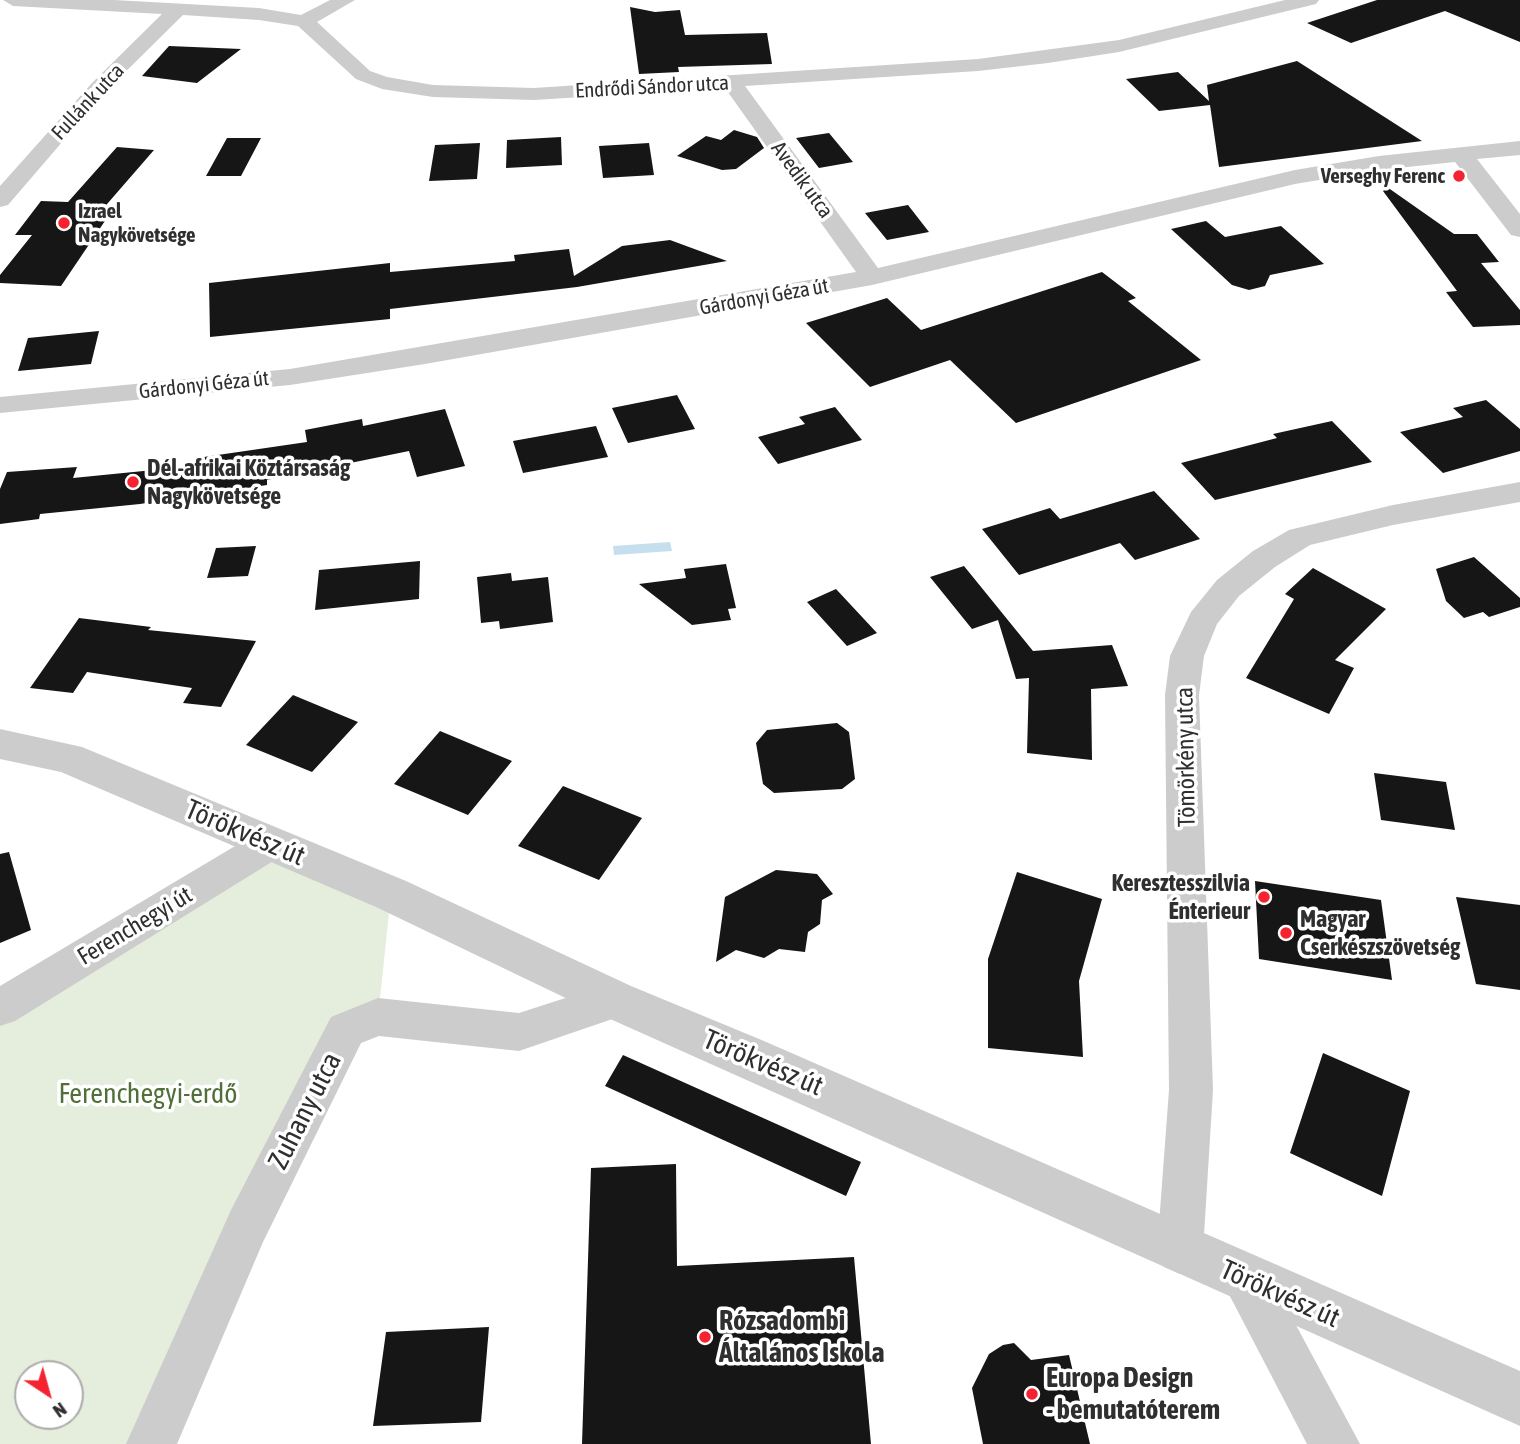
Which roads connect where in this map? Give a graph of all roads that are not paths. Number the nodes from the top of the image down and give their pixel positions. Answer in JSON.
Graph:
{"nodes":[{"id":1,"x":13,"y":0,"type":"edge"},
{"id":2,"x":345,"y":0,"type":"edge"},
{"id":3,"x":1309,"y":0,"type":"edge"},
{"id":4,"x":91,"y":1,"type":"edge"},
{"id":5,"x":179,"y":9,"type":"junction"},
{"id":6,"x":304,"y":20,"type":"junction"},
{"id":7,"x":732,"y":82,"type":"junction"},
{"id":8,"x":1520,"y":148,"type":"edge"},
{"id":9,"x":1462,"y":155,"type":"junction"},
{"id":10,"x":0,"y":200,"type":"edge"},
{"id":11,"x":1520,"y":230,"type":"edge"},
{"id":12,"x":872,"y":277,"type":"junction"},
{"id":13,"x":0,"y":405,"type":"edge"},
{"id":14,"x":1520,"y":492,"type":"edge"},
{"id":15,"x":0,"y":744,"type":"edge"},
{"id":16,"x":270,"y":844,"type":"junction"},
{"id":17,"x":615,"y":1000,"type":"junction"},
{"id":18,"x":0,"y":1008,"type":"edge"},
{"id":19,"x":1180,"y":1251,"type":"junction"},
{"id":20,"x":1245,"y":1279,"type":"junction"},
{"id":21,"x":1520,"y":1399,"type":"edge"},
{"id":22,"x":151,"y":1444,"type":"edge"},
{"id":23,"x":1335,"y":1444,"type":"edge"}],
"edges":[{"from":1,"to":4,"type":"street"},
{"from":2,"to":6,"type":"street"},
{"from":3,"to":7,"type":"street","name":"Endrődi Sándor utca"},
{"from":4,"to":5,"type":"street"},
{"from":5,"to":6,"type":"street"},
{"from":5,"to":10,"type":"street","name":"Fullánk utca"},
{"from":6,"to":7,"type":"street","name":"Endrődi Sándor utca"},
{"from":7,"to":12,"type":"street","name":"Avedik utca"},
{"from":8,"to":9,"type":"street","name":"Gárdonyi Géza út"},
{"from":9,"to":11,"type":"street"},
{"from":9,"to":12,"type":"street","name":"Gárdonyi Géza út"},
{"from":12,"to":13,"type":"street","name":"Gárdonyi Géza út"},
{"from":14,"to":19,"type":"street","name":"Tömörkény utca"},
{"from":15,"to":16,"type":"street","name":"Törökvész út"},
{"from":16,"to":17,"type":"street","name":"Törökvész út"},
{"from":16,"to":18,"type":"street","name":"Ferenchegyi út"},
{"from":17,"to":19,"type":"street","name":"Törökvész út"},
{"from":17,"to":22,"type":"street","name":"Zuhany utca"},
{"from":19,"to":20,"type":"street","name":"Törökvész út"},
{"from":20,"to":21,"type":"street","name":"Törökvész út"},
{"from":20,"to":23,"type":"street"}]}
